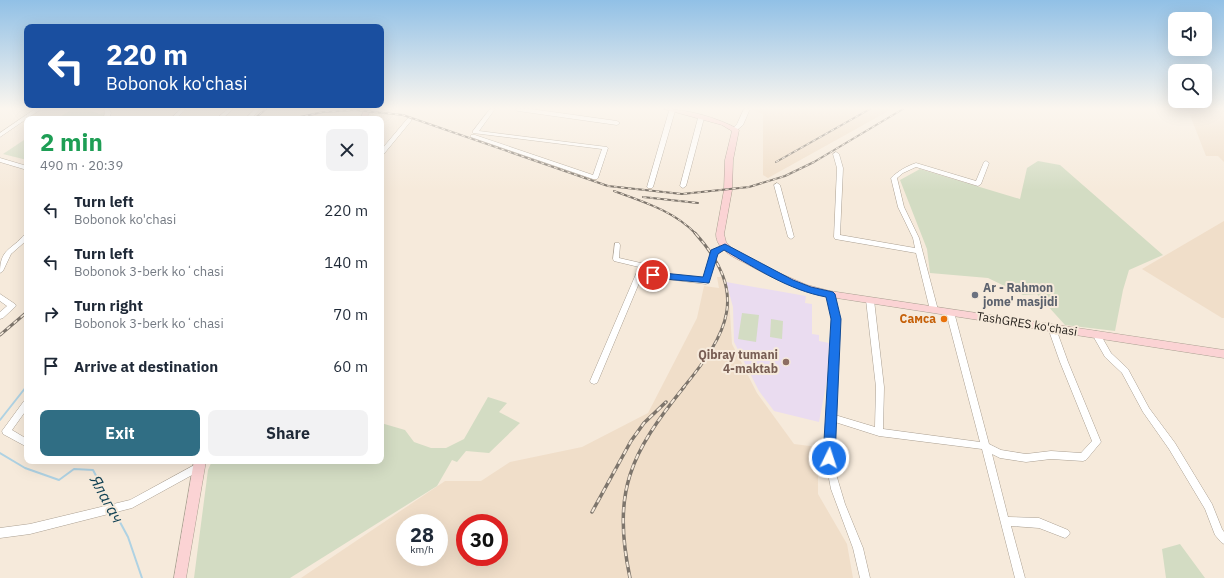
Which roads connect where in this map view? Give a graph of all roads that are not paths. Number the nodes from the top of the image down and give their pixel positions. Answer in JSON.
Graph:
{"nodes":[{"id":1,"x":396,"y":136,"type":"edge"},
{"id":2,"x":479,"y":136,"type":"edge"},
{"id":3,"x":493,"y":136,"type":"edge"},
{"id":4,"x":663,"y":136,"type":"edge"},
{"id":5,"x":696,"y":136,"type":"edge"},
{"id":6,"x":735,"y":136,"type":"edge"},
{"id":7,"x":384,"y":150,"type":"edge"},
{"id":8,"x":836,"y":154,"type":"dead end"},
{"id":9,"x":0,"y":160,"type":"edge"},
{"id":10,"x":986,"y":163,"type":"dead end"},
{"id":11,"x":24,"y":167,"type":"edge"},
{"id":12,"x":777,"y":185,"type":"dead end"},
{"id":13,"x":650,"y":186,"type":"dead end"},
{"id":14,"x":683,"y":186,"type":"dead end"},
{"id":15,"x":720,"y":237,"type":"junction"},
{"id":16,"x":791,"y":237,"type":"dead end"},
{"id":17,"x":24,"y":240,"type":"edge"},
{"id":18,"x":617,"y":244,"type":"dead end"},
{"id":19,"x":725,"y":247,"type":"junction"},
{"id":20,"x":918,"y":251,"type":"junction"},
{"id":21,"x":714,"y":252,"type":"junction"},
{"id":22,"x":0,"y":271,"type":"edge"},
{"id":23,"x":640,"y":273,"type":"junction"},
{"id":24,"x":830,"y":294,"type":"junction"},
{"id":25,"x":0,"y":297,"type":"edge"},
{"id":26,"x":870,"y":300,"type":"junction"},
{"id":27,"x":934,"y":310,"type":"junction"},
{"id":28,"x":950,"y":312,"type":"junction"},
{"id":29,"x":0,"y":316,"type":"edge"},
{"id":30,"x":1052,"y":328,"type":"junction"},
{"id":31,"x":1096,"y":334,"type":"junction"},
{"id":32,"x":1224,"y":354,"type":"edge"},
{"id":33,"x":594,"y":381,"type":"dead end"},
{"id":34,"x":24,"y":407,"type":"edge"},
{"id":35,"x":832,"y":418,"type":"junction"},
{"id":36,"x":879,"y":432,"type":"junction"},
{"id":37,"x":24,"y":441,"type":"edge"},
{"id":38,"x":985,"y":446,"type":"junction"},
{"id":39,"x":200,"y":464,"type":"edge"},
{"id":40,"x":202,"y":464,"type":"edge"},
{"id":41,"x":202,"y":464,"type":"edge"},
{"id":42,"x":1005,"y":521,"type":"junction"},
{"id":43,"x":0,"y":533,"type":"edge"},
{"id":44,"x":1065,"y":533,"type":"dead end"},
{"id":45,"x":1224,"y":539,"type":"edge"},
{"id":46,"x":180,"y":578,"type":"edge"},
{"id":47,"x":185,"y":578,"type":"edge"},
{"id":48,"x":865,"y":578,"type":"edge"},
{"id":49,"x":1020,"y":578,"type":"edge"}],
"edges":[{"from":1,"to":7,"type":"street"},
{"from":2,"to":3,"type":"street"},
{"from":4,"to":13,"type":"street"},
{"from":5,"to":14,"type":"street"},
{"from":6,"to":15,"type":"main road"},
{"from":8,"to":20,"type":"street"},
{"from":9,"to":11,"type":"street"},
{"from":10,"to":20,"type":"street"},
{"from":12,"to":16,"type":"street"},
{"from":15,"to":19,"type":"main road"},
{"from":15,"to":21,"type":"street"},
{"from":17,"to":22,"type":"street"},
{"from":18,"to":23,"type":"street"},
{"from":19,"to":21,"type":"street"},
{"from":19,"to":24,"type":"main road","name":"TashGRES ko'chasi"},
{"from":20,"to":27,"type":"street"},
{"from":21,"to":23,"type":"street"},
{"from":23,"to":33,"type":"street"},
{"from":24,"to":26,"type":"main road","name":"TashGRES ko'chasi"},
{"from":24,"to":35,"type":"street"},
{"from":25,"to":29,"type":"street"},
{"from":26,"to":27,"type":"main road","name":"TashGRES ko'chasi"},
{"from":26,"to":36,"type":"street"},
{"from":27,"to":28,"type":"main road","name":"TashGRES ko'chasi"},
{"from":28,"to":30,"type":"main road","name":"TashGRES ko'chasi"},
{"from":28,"to":38,"type":"street"},
{"from":30,"to":31,"type":"main road","name":"TashGRES ko'chasi"},
{"from":30,"to":38,"type":"street"},
{"from":31,"to":32,"type":"main road","name":"TashGRES ko'chasi"},
{"from":31,"to":45,"type":"street"},
{"from":34,"to":37,"type":"street"},
{"from":35,"to":36,"type":"street"},
{"from":35,"to":48,"type":"street"},
{"from":36,"to":38,"type":"street"},
{"from":38,"to":42,"type":"street"},
{"from":39,"to":43,"type":"street"},
{"from":40,"to":46,"type":"main road"},
{"from":41,"to":47,"type":"main road"},
{"from":42,"to":44,"type":"street"},
{"from":42,"to":49,"type":"street"}]}
